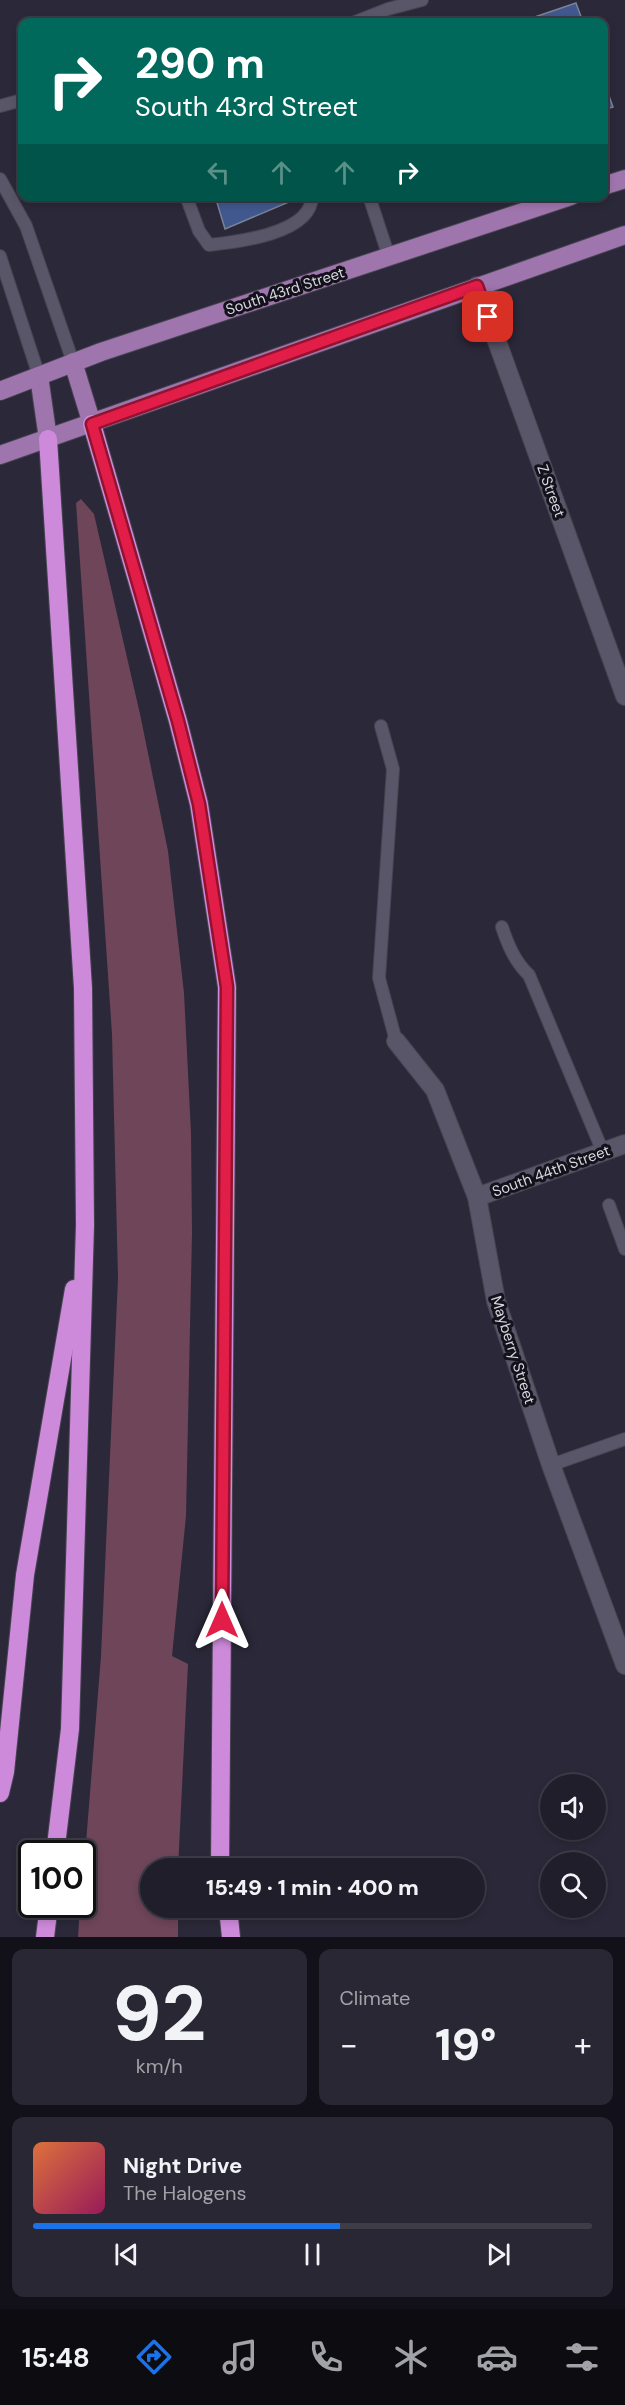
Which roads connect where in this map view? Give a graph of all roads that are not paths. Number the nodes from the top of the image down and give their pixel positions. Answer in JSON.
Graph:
{"nodes":[{"id":1,"x":422,"y":0,"type":"edge"},
{"id":2,"x":365,"y":18,"type":"edge"},
{"id":3,"x":18,"y":101,"type":"edge"},
{"id":4,"x":0,"y":106,"type":"edge"},
{"id":5,"x":0,"y":179,"type":"edge"},
{"id":6,"x":625,"y":179,"type":"edge"},
{"id":7,"x":608,"y":184,"type":"edge"},
{"id":8,"x":188,"y":201,"type":"edge"},
{"id":9,"x":311,"y":201,"type":"edge"},
{"id":10,"x":371,"y":201,"type":"edge"},
{"id":11,"x":556,"y":201,"type":"edge"},
{"id":12,"x":625,"y":236,"type":"edge"},
{"id":13,"x":0,"y":256,"type":"edge"},
{"id":14,"x":389,"y":257,"type":"junction"},
{"id":15,"x":477,"y":286,"type":"junction"},
{"id":16,"x":73,"y":362,"type":"junction"},
{"id":17,"x":39,"y":376,"type":"junction"},
{"id":18,"x":0,"y":391,"type":"edge"},
{"id":19,"x":92,"y":424,"type":"junction"},
{"id":20,"x":48,"y":439,"type":"junction"},
{"id":21,"x":0,"y":455,"type":"edge"},
{"id":22,"x":625,"y":696,"type":"edge"},
{"id":23,"x":381,"y":726,"type":"dead end"},
{"id":24,"x":501,"y":927,"type":"dead end"},
{"id":25,"x":396,"y":1041,"type":"joint"},
{"id":26,"x":625,"y":1144,"type":"edge"},
{"id":27,"x":603,"y":1152,"type":"junction"},
{"id":28,"x":477,"y":1197,"type":"junction"},
{"id":29,"x":609,"y":1205,"type":"dead end"},
{"id":30,"x":85,"y":1226,"type":"junction"},
{"id":31,"x":625,"y":1249,"type":"edge"},
{"id":32,"x":625,"y":1439,"type":"edge"},
{"id":33,"x":551,"y":1465,"type":"junction"},
{"id":34,"x":625,"y":1665,"type":"edge"},
{"id":35,"x":0,"y":1793,"type":"edge"},
{"id":36,"x":57,"y":1840,"type":"edge"},
{"id":37,"x":222,"y":1858,"type":"edge"},
{"id":38,"x":47,"y":1918,"type":"edge"},
{"id":39,"x":220,"y":1918,"type":"edge"},
{"id":40,"x":229,"y":1918,"type":"edge"},
{"id":41,"x":45,"y":1937,"type":"edge"},
{"id":42,"x":219,"y":1937,"type":"edge"},
{"id":43,"x":231,"y":1937,"type":"edge"}],
"edges":[{"from":1,"to":2,"type":"lane"},
{"from":3,"to":4,"type":"lane"},
{"from":5,"to":16,"type":"lane"},
{"from":6,"to":7,"type":"main road"},
{"from":8,"to":9,"type":"lane"},
{"from":10,"to":14,"type":"lane"},
{"from":11,"to":14,"type":"main road","name":"South 43rd Street"},
{"from":12,"to":15,"type":"main road"},
{"from":13,"to":17,"type":"lane"},
{"from":14,"to":16,"type":"main road","name":"South 43rd Street"},
{"from":15,"to":19,"type":"main road"},
{"from":15,"to":22,"type":"street","name":"Z Street"},
{"from":16,"to":17,"type":"main road","name":"South 43rd Street"},
{"from":16,"to":19,"type":"main road"},
{"from":17,"to":18,"type":"main road","name":"South 43rd Street"},
{"from":17,"to":20,"type":"main road"},
{"from":19,"to":20,"type":"main road"},
{"from":19,"to":37,"type":"highway"},
{"from":20,"to":21,"type":"main road"},
{"from":20,"to":30,"type":"highway"},
{"from":23,"to":25,"type":"lane"},
{"from":24,"to":27,"type":"lane"},
{"from":25,"to":28,"type":"street","name":"Mayberry Street"},
{"from":26,"to":27,"type":"street","name":"South 44th Street"},
{"from":27,"to":28,"type":"street","name":"South 44th Street"},
{"from":28,"to":33,"type":"street","name":"Mayberry Street"},
{"from":29,"to":31,"type":"lane"},
{"from":30,"to":35,"type":"highway"},
{"from":30,"to":36,"type":"highway"},
{"from":32,"to":33,"type":"lane"},
{"from":33,"to":34,"type":"street","name":"Mayberry Street"},
{"from":38,"to":41,"type":"highway"},
{"from":39,"to":42,"type":"highway"},
{"from":40,"to":43,"type":"highway"}]}
